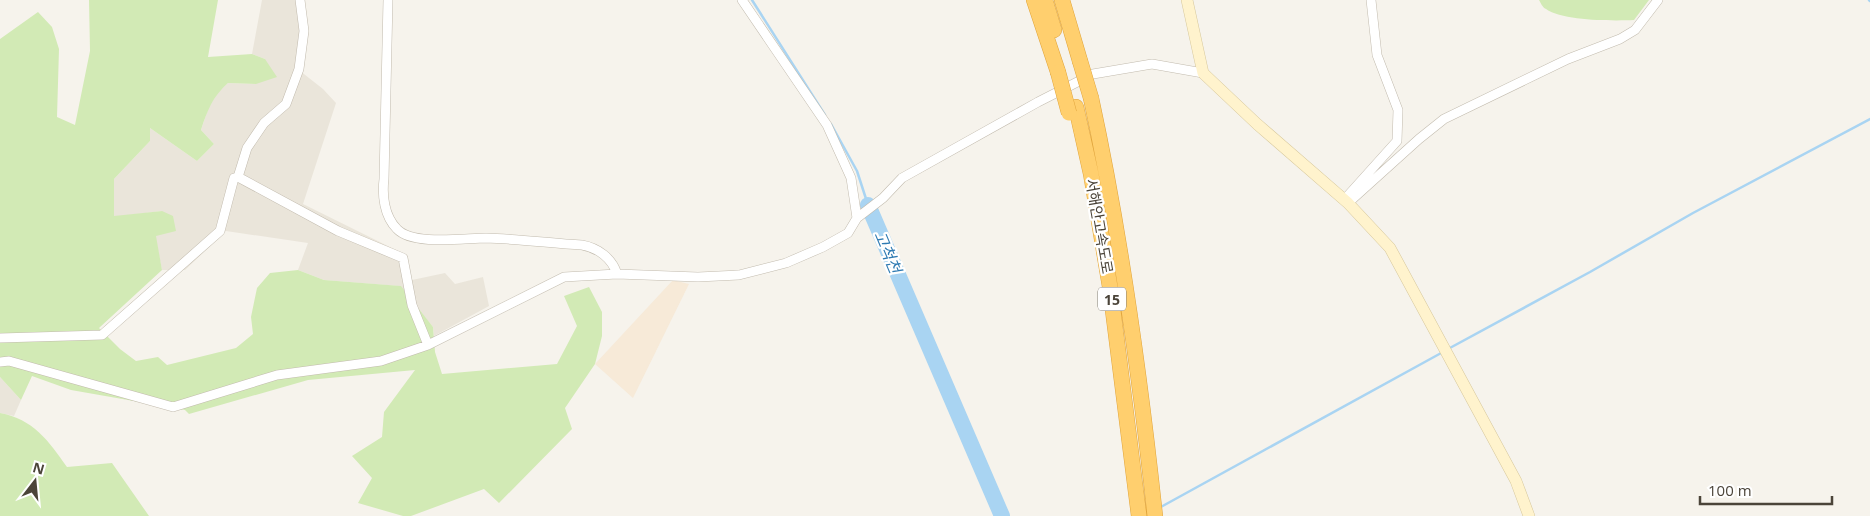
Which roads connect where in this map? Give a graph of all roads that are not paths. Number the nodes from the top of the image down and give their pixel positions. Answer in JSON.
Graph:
{"nodes":[{"id":1,"x":300,"y":0,"type":"edge"},
{"id":2,"x":388,"y":0,"type":"edge"},
{"id":3,"x":742,"y":0,"type":"edge"},
{"id":4,"x":1034,"y":0,"type":"edge"},
{"id":5,"x":1045,"y":0,"type":"edge"},
{"id":6,"x":1062,"y":0,"type":"edge"},
{"id":7,"x":1188,"y":0,"type":"edge"},
{"id":8,"x":1371,"y":0,"type":"edge"},
{"id":9,"x":1658,"y":0,"type":"edge"},
{"id":10,"x":1062,"y":70,"type":"junction"},
{"id":11,"x":1203,"y":73,"type":"junction"},
{"id":12,"x":234,"y":178,"type":"dead end"},
{"id":13,"x":1346,"y":202,"type":"junction"},
{"id":14,"x":860,"y":216,"type":"junction"},
{"id":15,"x":617,"y":274,"type":"junction"},
{"id":16,"x":0,"y":338,"type":"edge"},
{"id":17,"x":428,"y":345,"type":"junction"},
{"id":18,"x":0,"y":362,"type":"edge"},
{"id":19,"x":1139,"y":516,"type":"edge"},
{"id":20,"x":1155,"y":516,"type":"edge"},
{"id":21,"x":1529,"y":516,"type":"edge"}],
"edges":[{"from":1,"to":17,"type":"street"},
{"from":2,"to":15,"type":"street"},
{"from":3,"to":14,"type":"street"},
{"from":4,"to":10,"type":"highway"},
{"from":5,"to":10,"type":"highway"},
{"from":6,"to":20,"type":"highway","name":"서해안고속도로","number":"15","bridge":true},
{"from":7,"to":11,"type":"street"},
{"from":8,"to":13,"type":"street"},
{"from":9,"to":13,"type":"street"},
{"from":10,"to":19,"type":"highway","name":"서해안고속도로","number":"15","bridge":true},
{"from":11,"to":13,"type":"street"},
{"from":11,"to":14,"type":"street"},
{"from":12,"to":16,"type":"street"},
{"from":13,"to":21,"type":"street"},
{"from":14,"to":15,"type":"street"},
{"from":15,"to":17,"type":"street"},
{"from":17,"to":18,"type":"street"}]}
